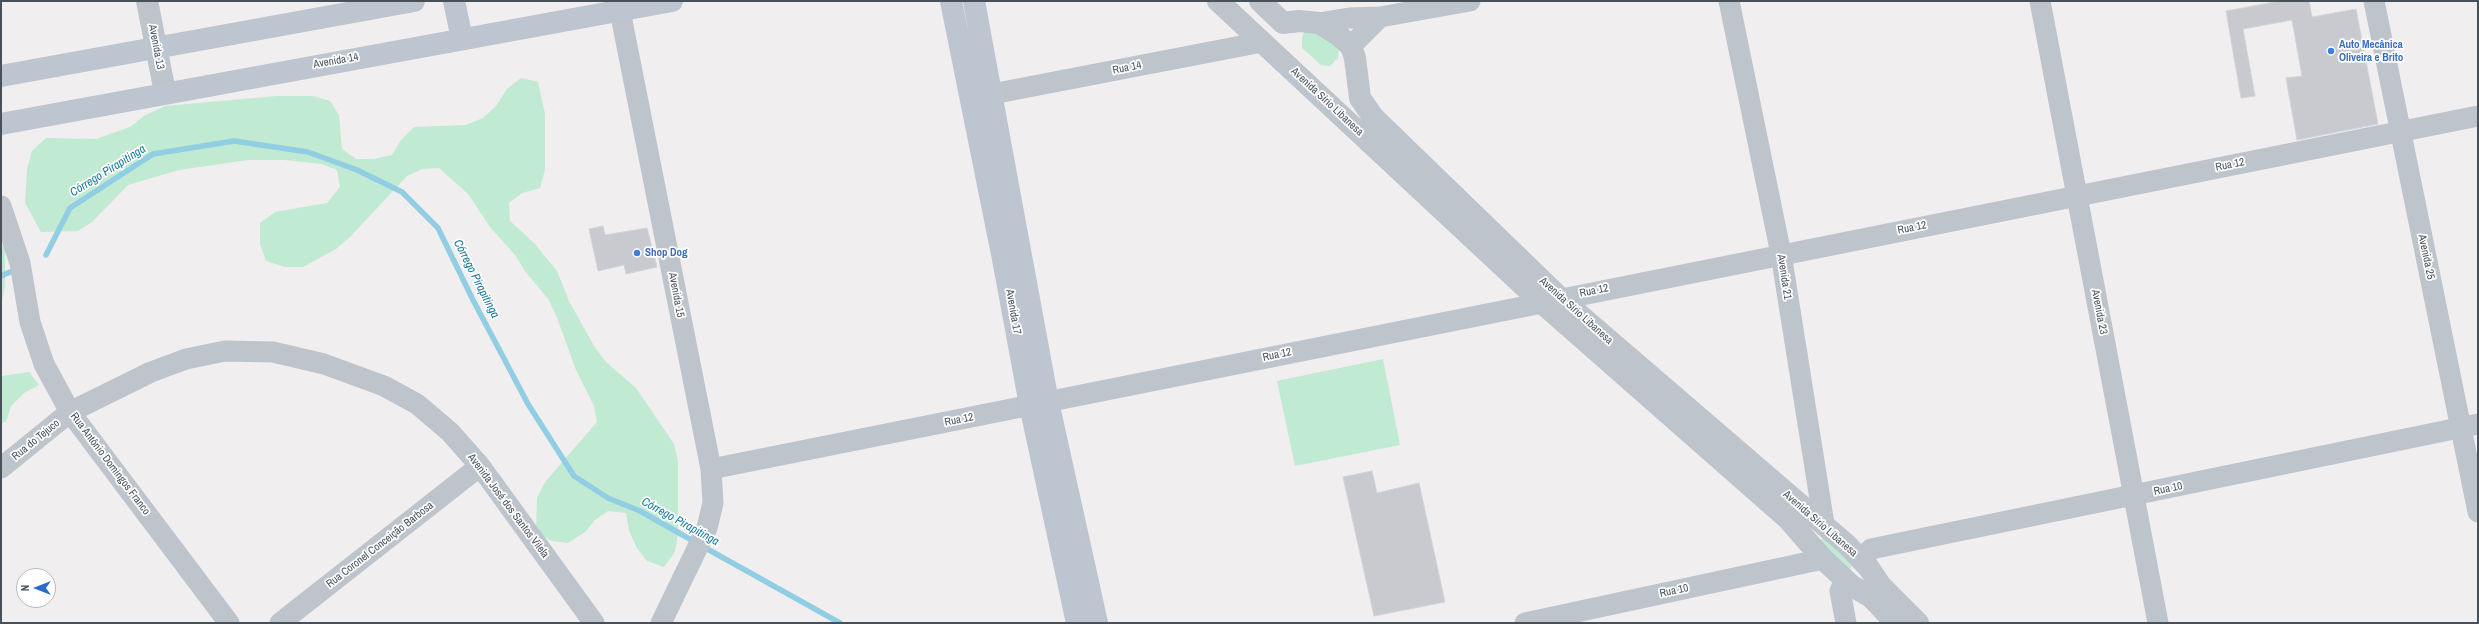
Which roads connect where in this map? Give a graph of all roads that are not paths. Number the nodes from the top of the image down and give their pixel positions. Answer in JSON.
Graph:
{"nodes":[{"id":1,"x":146,"y":1,"type":"edge"},
{"id":2,"x":414,"y":1,"type":"edge"},
{"id":3,"x":454,"y":1,"type":"edge"},
{"id":4,"x":672,"y":1,"type":"edge"},
{"id":5,"x":951,"y":1,"type":"edge"},
{"id":6,"x":974,"y":1,"type":"edge"},
{"id":7,"x":1218,"y":1,"type":"edge"},
{"id":8,"x":1260,"y":1,"type":"edge"},
{"id":9,"x":1470,"y":1,"type":"edge"},
{"id":10,"x":1729,"y":1,"type":"edge"},
{"id":11,"x":2040,"y":1,"type":"edge"},
{"id":12,"x":2374,"y":1,"type":"edge"},
{"id":13,"x":619,"y":6,"type":"edge"},
{"id":14,"x":1348,"y":9,"type":"edge"},
{"id":15,"x":1380,"y":17,"type":"junction"},
{"id":16,"x":1283,"y":23,"type":"junction"},
{"id":17,"x":1319,"y":23,"type":"junction"},
{"id":18,"x":462,"y":39,"type":"junction"},
{"id":19,"x":1262,"y":42,"type":"junction"},
{"id":20,"x":1351,"y":46,"type":"junction"},
{"id":21,"x":157,"y":49,"type":"junction"},
{"id":22,"x":1,"y":76,"type":"edge"},
{"id":23,"x":1356,"y":80,"type":"junction"},
{"id":24,"x":165,"y":92,"type":"junction"},
{"id":25,"x":992,"y":94,"type":"junction"},
{"id":26,"x":1323,"y":98,"type":"junction"},
{"id":27,"x":2478,"y":116,"type":"edge"},
{"id":28,"x":1,"y":124,"type":"edge"},
{"id":29,"x":2400,"y":131,"type":"junction"},
{"id":30,"x":2077,"y":196,"type":"junction"},
{"id":31,"x":1,"y":206,"type":"edge"},
{"id":32,"x":1781,"y":254,"type":"junction"},
{"id":33,"x":1550,"y":300,"type":"junction"},
{"id":34,"x":1039,"y":404,"type":"junction"},
{"id":35,"x":70,"y":412,"type":"junction"},
{"id":36,"x":2469,"y":426,"type":"edge"},
{"id":37,"x":480,"y":466,"type":"junction"},
{"id":38,"x":1,"y":468,"type":"edge"},
{"id":39,"x":711,"y":469,"type":"junction"},
{"id":40,"x":2134,"y":496,"type":"junction"},
{"id":41,"x":2478,"y":512,"type":"edge"},
{"id":42,"x":1824,"y":524,"type":"junction"},
{"id":43,"x":1806,"y":542,"type":"junction"},
{"id":44,"x":1823,"y":559,"type":"junction"},
{"id":45,"x":1862,"y":560,"type":"junction"},
{"id":46,"x":1845,"y":580,"type":"junction"},
{"id":47,"x":229,"y":623,"type":"edge"},
{"id":48,"x":280,"y":623,"type":"edge"},
{"id":49,"x":594,"y":623,"type":"edge"},
{"id":50,"x":661,"y":623,"type":"edge"},
{"id":51,"x":1077,"y":623,"type":"edge"},
{"id":52,"x":1097,"y":623,"type":"edge"},
{"id":53,"x":1525,"y":623,"type":"edge"},
{"id":54,"x":1846,"y":623,"type":"edge"},
{"id":55,"x":1896,"y":623,"type":"edge"},
{"id":56,"x":1918,"y":623,"type":"edge"},
{"id":57,"x":2158,"y":623,"type":"edge"}],
"edges":[{"from":1,"to":21,"type":"street","name":"Avenida 13"},
{"from":2,"to":21,"type":"main road"},
{"from":3,"to":18,"type":"main road"},
{"from":4,"to":13,"type":"main road","name":"Avenida 14"},
{"from":5,"to":34,"type":"main road","name":"Avenida 17"},
{"from":6,"to":25,"type":"main road","name":"Avenida 17"},
{"from":7,"to":19,"type":"street","name":"Avenida Sírio Libanesa"},
{"from":8,"to":16,"type":"street"},
{"from":9,"to":15,"type":"street"},
{"from":10,"to":32,"type":"street","name":"Avenida 21"},
{"from":11,"to":30,"type":"street","name":"Avenida 23"},
{"from":12,"to":29,"type":"street","name":"Avenida 25"},
{"from":13,"to":18,"type":"main road","name":"Avenida 14"},
{"from":13,"to":39,"type":"street","name":"Avenida 15"},
{"from":14,"to":15,"type":"street"},
{"from":14,"to":17,"type":"street"},
{"from":15,"to":20,"type":"street"},
{"from":16,"to":17,"type":"street"},
{"from":16,"to":19,"type":"street"},
{"from":17,"to":20,"type":"street"},
{"from":18,"to":24,"type":"main road","name":"Avenida 14"},
{"from":19,"to":25,"type":"street","name":"Rua 14"},
{"from":19,"to":26,"type":"street","name":"Avenida Sírio Libanesa"},
{"from":20,"to":23,"type":"street","name":"Avenida Sírio Libanesa"},
{"from":21,"to":22,"type":"main road"},
{"from":21,"to":24,"type":"street","name":"Avenida 13"},
{"from":23,"to":26,"type":"street"},
{"from":23,"to":33,"type":"street","name":"Avenida Sírio Libanesa"},
{"from":24,"to":28,"type":"main road","name":"Avenida 14"},
{"from":25,"to":34,"type":"main road","name":"Avenida 17"},
{"from":26,"to":33,"type":"street","name":"Avenida Sírio Libanesa"},
{"from":27,"to":29,"type":"street","name":"Rua 12"},
{"from":29,"to":30,"type":"street","name":"Rua 12"},
{"from":29,"to":36,"type":"street","name":"Avenida 25"},
{"from":30,"to":32,"type":"street","name":"Rua 12"},
{"from":30,"to":40,"type":"street","name":"Avenida 23"},
{"from":31,"to":35,"type":"street","name":"Rua Antônio Domingos Franco"},
{"from":32,"to":33,"type":"street","name":"Rua 12"},
{"from":32,"to":42,"type":"street","name":"Avenida 21"},
{"from":33,"to":34,"type":"street","name":"Rua 12"},
{"from":33,"to":42,"type":"street","name":"Avenida Sírio Libanesa"},
{"from":33,"to":43,"type":"street","name":"Avenida Sírio Libanesa"},
{"from":34,"to":39,"type":"street","name":"Rua 12"},
{"from":34,"to":51,"type":"main road","name":"Avenida 17"},
{"from":34,"to":52,"type":"main road","name":"Avenida 17"},
{"from":35,"to":37,"type":"street","name":"Avenida José dos Santos Vilela"},
{"from":35,"to":38,"type":"street","name":"Rua do Tejuco"},
{"from":35,"to":47,"type":"street","name":"Rua Antônio Domingos Franco"},
{"from":36,"to":40,"type":"street","name":"Rua 10"},
{"from":36,"to":41,"type":"street","name":"Avenida 25"},
{"from":37,"to":48,"type":"street","name":"Rua Coronel Conceição Barbosa"},
{"from":37,"to":49,"type":"street","name":"Avenida José dos Santos Vilela"},
{"from":39,"to":50,"type":"street","name":"Avenida 15"},
{"from":40,"to":45,"type":"street","name":"Rua 10"},
{"from":40,"to":57,"type":"street","name":"Avenida 23"},
{"from":42,"to":43,"type":"street"},
{"from":42,"to":45,"type":"street","name":"Avenida Sírio Libanesa"},
{"from":43,"to":44,"type":"street","name":"Avenida Sírio Libanesa"},
{"from":44,"to":46,"type":"street","name":"Avenida Sírio Libanesa"},
{"from":44,"to":53,"type":"street","name":"Rua 10"},
{"from":45,"to":46,"type":"street"},
{"from":45,"to":56,"type":"street","name":"Avenida Sírio Libanesa"},
{"from":46,"to":54,"type":"street"},
{"from":46,"to":55,"type":"street","name":"Avenida Sírio Libanesa"}]}
